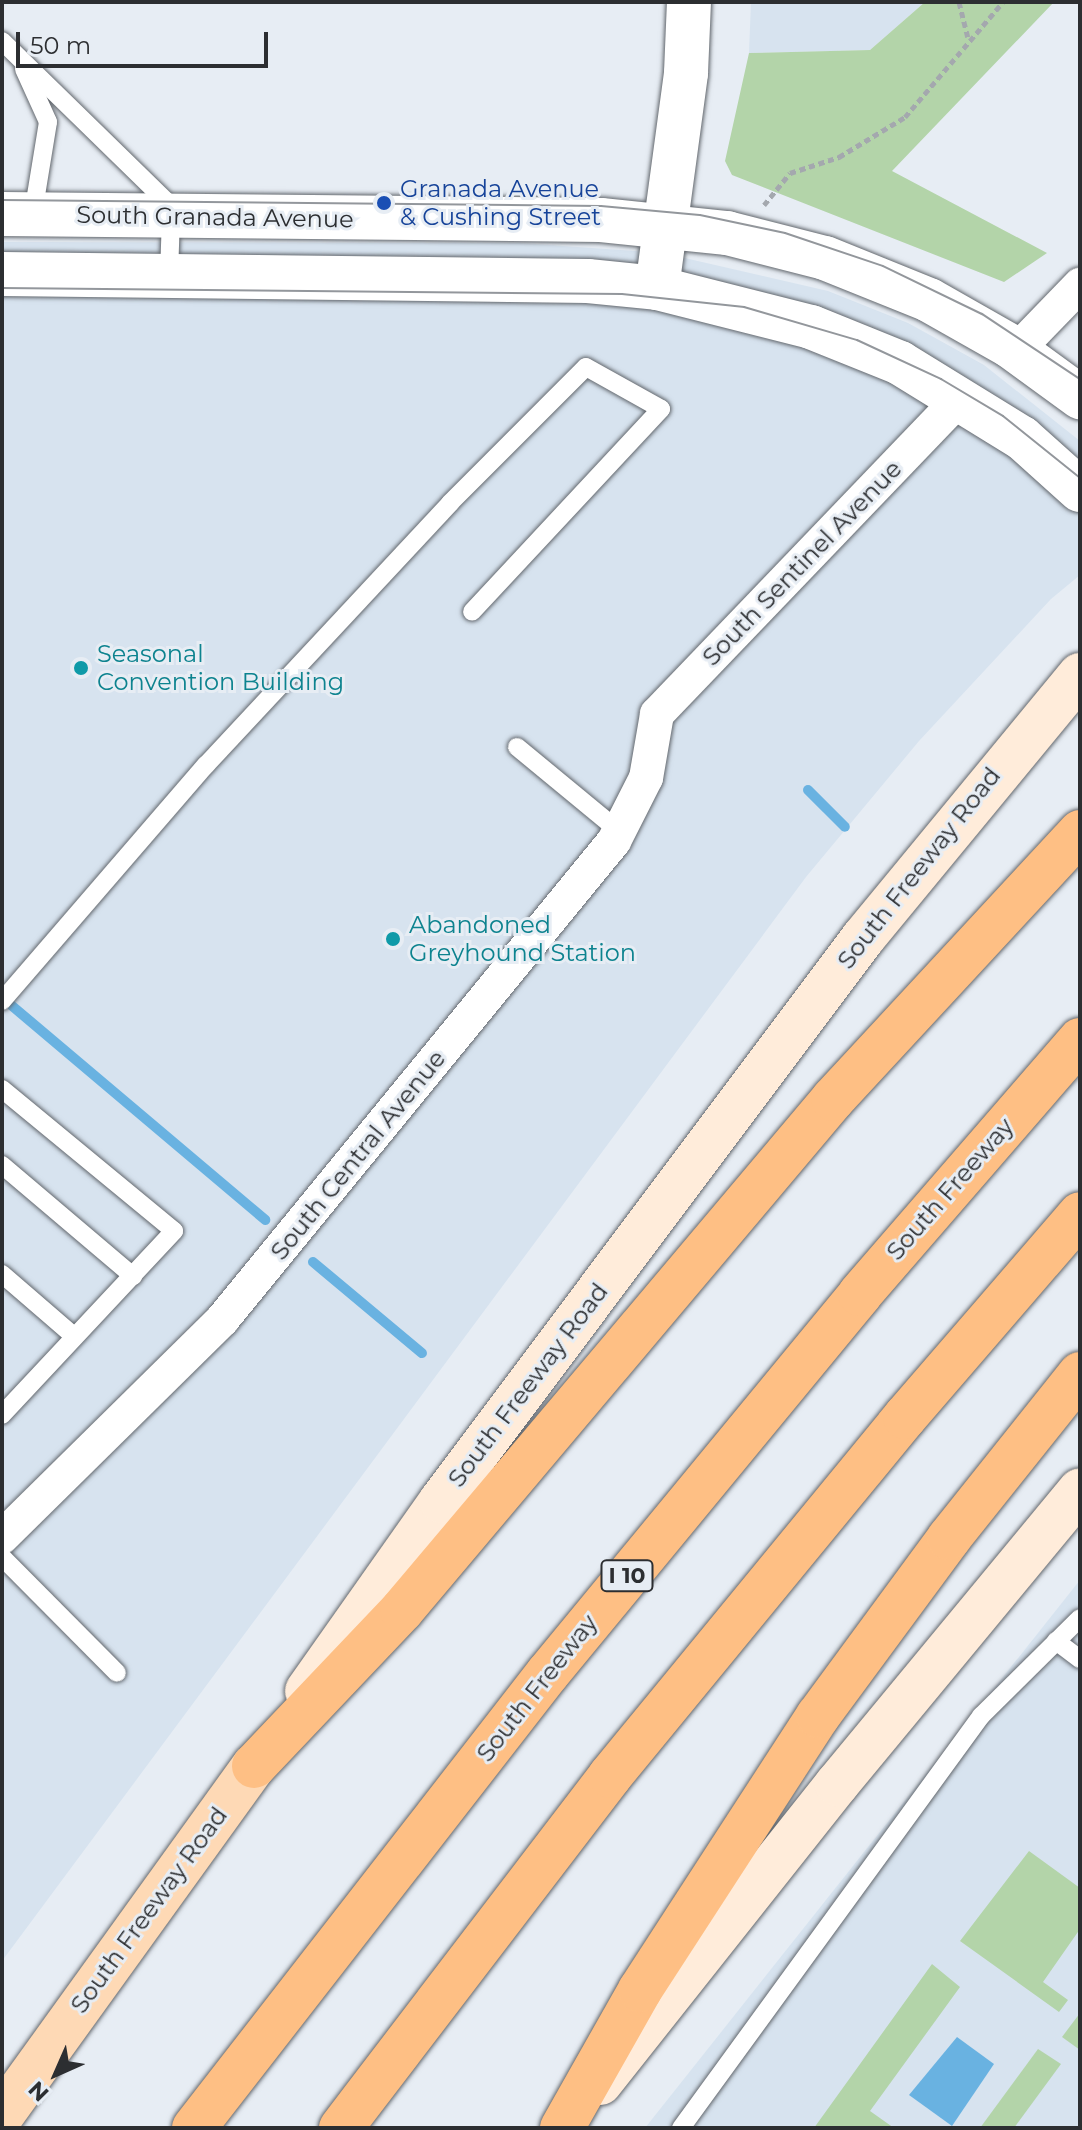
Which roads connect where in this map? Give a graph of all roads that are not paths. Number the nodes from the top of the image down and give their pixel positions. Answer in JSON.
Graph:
{"nodes":[{"id":1,"x":689,"y":2,"type":"edge"},
{"id":2,"x":2,"y":41,"type":"edge"},
{"id":3,"x":19,"y":59,"type":"junction"},
{"id":4,"x":17,"y":214,"type":"edge"},
{"id":5,"x":171,"y":217,"type":"junction"},
{"id":6,"x":667,"y":225,"type":"junction"},
{"id":7,"x":2,"y":274,"type":"edge"},
{"id":8,"x":169,"y":275,"type":"junction"},
{"id":9,"x":1080,"y":285,"type":"edge"},
{"id":10,"x":657,"y":288,"type":"junction"},
{"id":11,"x":1017,"y":350,"type":"junction"},
{"id":12,"x":961,"y":397,"type":"junction"},
{"id":13,"x":1080,"y":397,"type":"edge"},
{"id":14,"x":1080,"y":490,"type":"edge"},
{"id":15,"x":472,"y":612,"type":"dead end"},
{"id":16,"x":1080,"y":675,"type":"edge"},
{"id":17,"x":651,"y":733,"type":"joint"},
{"id":18,"x":517,"y":747,"type":"dead end"},
{"id":19,"x":620,"y":832,"type":"junction"},
{"id":20,"x":1080,"y":832,"type":"edge"},
{"id":21,"x":2,"y":1001,"type":"edge"},
{"id":22,"x":1080,"y":1040,"type":"edge"},
{"id":23,"x":2,"y":1089,"type":"edge"},
{"id":24,"x":2,"y":1165,"type":"edge"},
{"id":25,"x":1080,"y":1214,"type":"edge"},
{"id":26,"x":2,"y":1274,"type":"edge"},
{"id":27,"x":133,"y":1276,"type":"junction"},
{"id":28,"x":75,"y":1337,"type":"junction"},
{"id":29,"x":1080,"y":1374,"type":"edge"},
{"id":30,"x":5,"y":1405,"type":"edge"},
{"id":31,"x":1080,"y":1490,"type":"edge"},
{"id":32,"x":2,"y":1537,"type":"edge"},
{"id":33,"x":2,"y":1557,"type":"edge"},
{"id":34,"x":1080,"y":1618,"type":"edge"},
{"id":35,"x":1056,"y":1641,"type":"junction"},
{"id":36,"x":1080,"y":1659,"type":"edge"},
{"id":37,"x":117,"y":1673,"type":"dead end"},
{"id":38,"x":254,"y":1766,"type":"junction"},
{"id":39,"x":66,"y":2023,"type":"junction"},
{"id":40,"x":2,"y":2065,"type":"edge"},
{"id":41,"x":2,"y":2115,"type":"edge"},
{"id":42,"x":194,"y":2128,"type":"edge"},
{"id":43,"x":341,"y":2128,"type":"edge"},
{"id":44,"x":562,"y":2128,"type":"edge"},
{"id":45,"x":681,"y":2128,"type":"edge"}],
"edges":[{"from":1,"to":6,"type":"street"},
{"from":2,"to":3,"type":"lane"},
{"from":3,"to":4,"type":"lane"},
{"from":3,"to":5,"type":"lane"},
{"from":4,"to":5,"type":"street","name":"South Granada Avenue"},
{"from":5,"to":6,"type":"street","name":"South Granada Avenue"},
{"from":5,"to":8,"type":"lane"},
{"from":6,"to":10,"type":"street"},
{"from":6,"to":11,"type":"street","name":"South Granada Avenue"},
{"from":7,"to":8,"type":"street"},
{"from":8,"to":10,"type":"street"},
{"from":9,"to":11,"type":"street"},
{"from":10,"to":12,"type":"street"},
{"from":11,"to":13,"type":"street","name":"South Granada Avenue"},
{"from":12,"to":14,"type":"street"},
{"from":12,"to":17,"type":"street","name":"South Sentinel Avenue"},
{"from":15,"to":21,"type":"lane"},
{"from":16,"to":38,"type":"main road","name":"South Freeway Road"},
{"from":17,"to":19,"type":"street","name":"South Central Avenue"},
{"from":18,"to":19,"type":"lane"},
{"from":19,"to":32,"type":"street","name":"South Central Avenue"},
{"from":20,"to":38,"type":"highway"},
{"from":22,"to":42,"type":"highway","name":"South Freeway","number":"I 10"},
{"from":23,"to":27,"type":"lane"},
{"from":24,"to":27,"type":"lane"},
{"from":25,"to":43,"type":"highway"},
{"from":26,"to":28,"type":"lane"},
{"from":27,"to":28,"type":"lane"},
{"from":28,"to":30,"type":"lane"},
{"from":29,"to":44,"type":"highway"},
{"from":31,"to":44,"type":"main road"},
{"from":33,"to":37,"type":"lane"},
{"from":34,"to":35,"type":"lane"},
{"from":35,"to":36,"type":"lane"},
{"from":35,"to":45,"type":"lane"},
{"from":38,"to":39,"type":"main road","name":"South Freeway Road"},
{"from":39,"to":40,"type":"main road"},
{"from":39,"to":41,"type":"main road","name":"South Freeway Road"}]}
